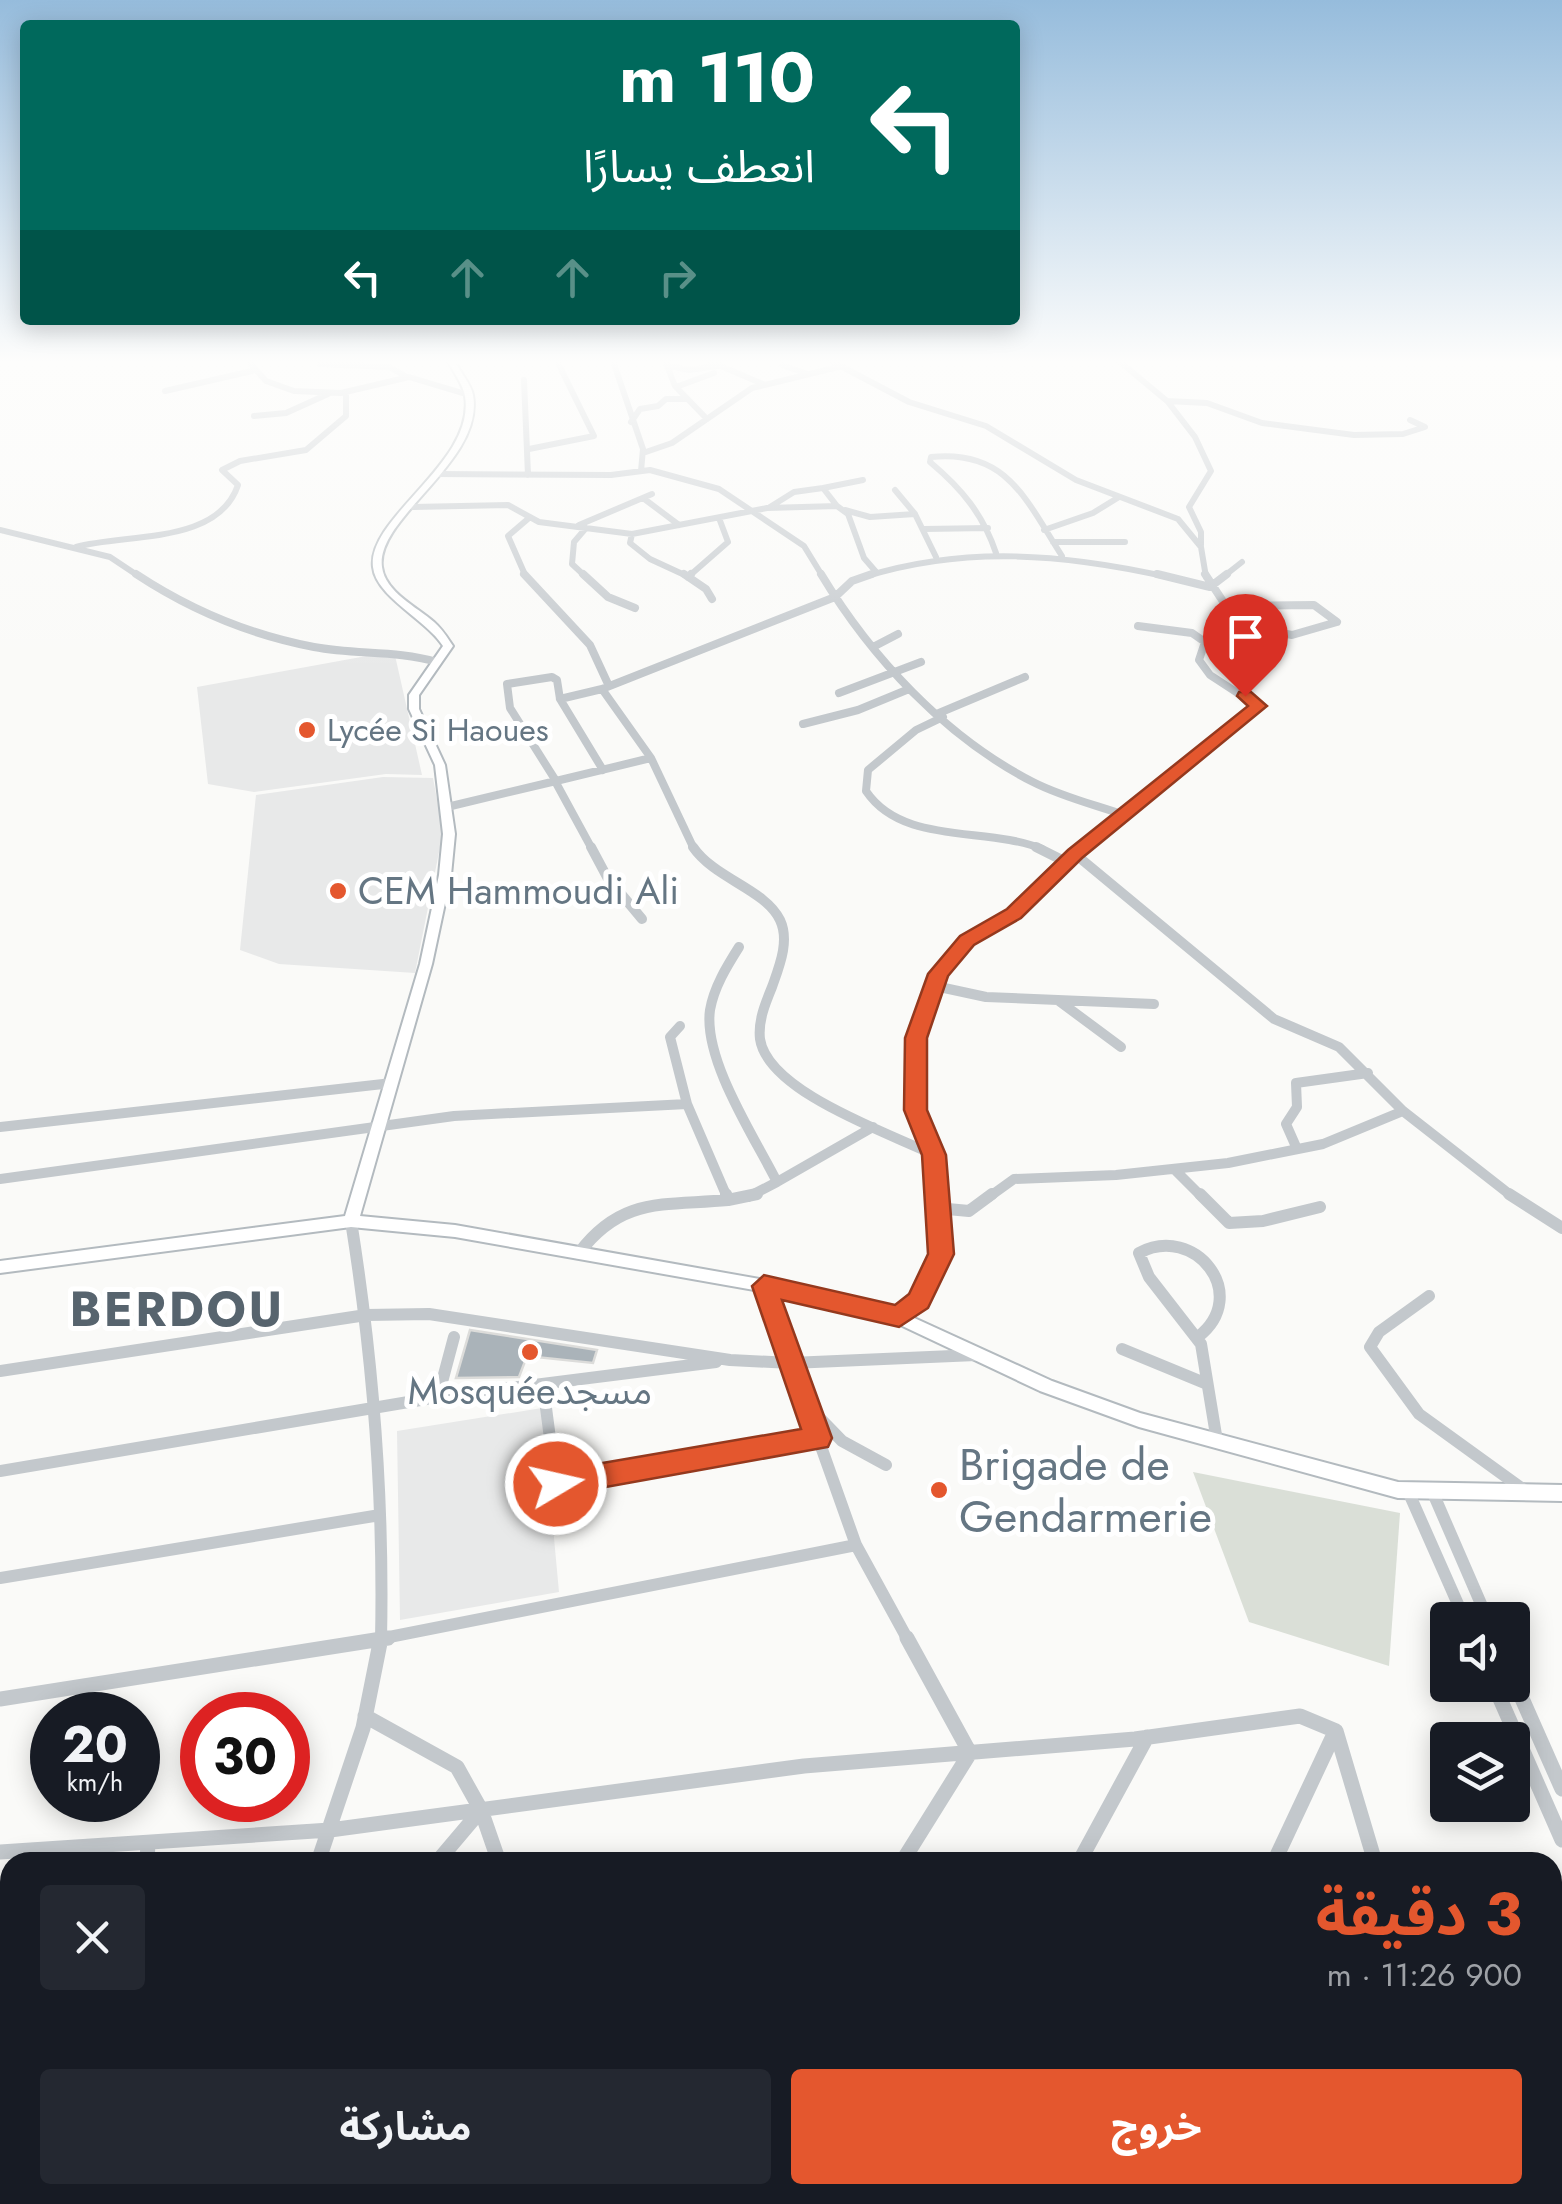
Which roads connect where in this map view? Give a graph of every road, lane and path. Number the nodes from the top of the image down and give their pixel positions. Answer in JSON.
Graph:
{"nodes":[{"id":1,"x":234,"y":464,"type":"edge"},
{"id":2,"x":444,"y":464,"type":"edge"},
{"id":3,"x":528,"y":464,"type":"edge"},
{"id":4,"x":641,"y":464,"type":"edge"},
{"id":5,"x":932,"y":464,"type":"edge"},
{"id":6,"x":988,"y":464,"type":"edge"},
{"id":7,"x":1049,"y":464,"type":"edge"},
{"id":8,"x":1209,"y":464,"type":"edge"},
{"id":9,"x":641,"y":471,"type":"junction"},
{"id":10,"x":437,"y":474,"type":"junction"},
{"id":11,"x":528,"y":475,"type":"junction"},
{"id":12,"x":863,"y":480,"type":"dead end"},
{"id":13,"x":823,"y":488,"type":"junction"},
{"id":14,"x":895,"y":490,"type":"dead end"},
{"id":15,"x":652,"y":494,"type":"dead end"},
{"id":16,"x":1119,"y":497,"type":"junction"},
{"id":17,"x":643,"y":498,"type":"junction"},
{"id":18,"x":413,"y":507,"type":"junction"},
{"id":19,"x":769,"y":508,"type":"junction"},
{"id":20,"x":841,"y":508,"type":"junction"},
{"id":21,"x":750,"y":513,"type":"junction"},
{"id":22,"x":916,"y":514,"type":"junction"},
{"id":23,"x":529,"y":518,"type":"junction"},
{"id":24,"x":719,"y":518,"type":"junction"},
{"id":25,"x":679,"y":525,"type":"junction"},
{"id":26,"x":574,"y":526,"type":"junction"},
{"id":27,"x":586,"y":528,"type":"junction"},
{"id":28,"x":988,"y":528,"type":"junction"},
{"id":29,"x":924,"y":529,"type":"junction"},
{"id":30,"x":0,"y":530,"type":"edge"},
{"id":31,"x":1044,"y":530,"type":"junction"},
{"id":32,"x":632,"y":534,"type":"junction"},
{"id":33,"x":1053,"y":542,"type":"junction"},
{"id":34,"x":1126,"y":542,"type":"dead end"},
{"id":35,"x":1202,"y":547,"type":"junction"},
{"id":36,"x":74,"y":548,"type":"junction"},
{"id":37,"x":996,"y":553,"type":"junction"},
{"id":38,"x":1062,"y":556,"type":"junction"},
{"id":39,"x":936,"y":557,"type":"junction"},
{"id":40,"x":1242,"y":562,"type":"dead end"},
{"id":41,"x":876,"y":573,"type":"junction"},
{"id":42,"x":688,"y":577,"type":"junction"},
{"id":43,"x":1210,"y":587,"type":"junction"},
{"id":44,"x":835,"y":597,"type":"junction"},
{"id":45,"x":712,"y":600,"type":"dead end"},
{"id":46,"x":1225,"y":606,"type":"junction"},
{"id":47,"x":635,"y":608,"type":"dead end"},
{"id":48,"x":1230,"y":623,"type":"junction"},
{"id":49,"x":1138,"y":626,"type":"dead end"},
{"id":50,"x":898,"y":634,"type":"dead end"},
{"id":51,"x":1205,"y":642,"type":"junction"},
{"id":52,"x":873,"y":647,"type":"junction"},
{"id":53,"x":437,"y":662,"type":"junction"},
{"id":54,"x":920,"y":662,"type":"dead end"},
{"id":55,"x":899,"y":673,"type":"junction"},
{"id":56,"x":1025,"y":678,"type":"dead end"},
{"id":57,"x":605,"y":687,"type":"junction"},
{"id":58,"x":908,"y":689,"type":"junction"},
{"id":59,"x":840,"y":693,"type":"dead end"},
{"id":60,"x":560,"y":699,"type":"junction"},
{"id":61,"x":941,"y":715,"type":"junction"},
{"id":62,"x":803,"y":724,"type":"dead end"},
{"id":63,"x":650,"y":758,"type":"junction"},
{"id":64,"x":603,"y":770,"type":"junction"},
{"id":65,"x":556,"y":781,"type":"junction"},
{"id":66,"x":447,"y":806,"type":"junction"},
{"id":67,"x":1126,"y":816,"type":"junction"},
{"id":68,"x":1071,"y":858,"type":"junction"},
{"id":69,"x":642,"y":919,"type":"dead end"},
{"id":70,"x":739,"y":946,"type":"dead end"},
{"id":71,"x":935,"y":986,"type":"junction"},
{"id":72,"x":1058,"y":1000,"type":"junction"},
{"id":73,"x":1154,"y":1004,"type":"dead end"},
{"id":74,"x":680,"y":1026,"type":"dead end"},
{"id":75,"x":1121,"y":1047,"type":"dead end"},
{"id":76,"x":1368,"y":1073,"type":"junction"},
{"id":77,"x":392,"y":1083,"type":"junction"},
{"id":78,"x":687,"y":1104,"type":"junction"},
{"id":79,"x":1403,"y":1111,"type":"junction"},
{"id":80,"x":378,"y":1125,"type":"junction"},
{"id":81,"x":0,"y":1127,"type":"edge"},
{"id":82,"x":873,"y":1127,"type":"junction"},
{"id":83,"x":1297,"y":1149,"type":"junction"},
{"id":84,"x":934,"y":1155,"type":"junction"},
{"id":85,"x":1176,"y":1170,"type":"junction"},
{"id":86,"x":0,"y":1179,"type":"edge"},
{"id":87,"x":777,"y":1182,"type":"junction"},
{"id":88,"x":728,"y":1200,"type":"junction"},
{"id":89,"x":937,"y":1208,"type":"junction"},
{"id":90,"x":1320,"y":1208,"type":"dead end"},
{"id":91,"x":351,"y":1222,"type":"junction"},
{"id":92,"x":1562,"y":1228,"type":"edge"},
{"id":93,"x":578,"y":1253,"type":"junction"},
{"id":94,"x":0,"y":1267,"type":"edge"},
{"id":95,"x":764,"y":1286,"type":"junction"},
{"id":96,"x":1430,"y":1296,"type":"dead end"},
{"id":97,"x":366,"y":1315,"type":"junction"},
{"id":98,"x":899,"y":1317,"type":"junction"},
{"id":99,"x":454,"y":1336,"type":"dead end"},
{"id":100,"x":1198,"y":1337,"type":"junction"},
{"id":101,"x":1122,"y":1349,"type":"dead end"},
{"id":102,"x":978,"y":1354,"type":"junction"},
{"id":103,"x":730,"y":1360,"type":"junction"},
{"id":104,"x":791,"y":1363,"type":"junction"},
{"id":105,"x":0,"y":1370,"type":"edge"},
{"id":106,"x":1208,"y":1384,"type":"junction"},
{"id":107,"x":543,"y":1385,"type":"junction"},
{"id":108,"x":438,"y":1397,"type":"junction"},
{"id":109,"x":806,"y":1403,"type":"junction"},
{"id":110,"x":373,"y":1408,"type":"junction"},
{"id":111,"x":818,"y":1438,"type":"junction"},
{"id":112,"x":1218,"y":1441,"type":"junction"},
{"id":113,"x":886,"y":1464,"type":"dead end"},
{"id":114,"x":0,"y":1470,"type":"edge"},
{"id":115,"x":1408,"y":1491,"type":"junction"},
{"id":116,"x":1433,"y":1493,"type":"junction"},
{"id":117,"x":1562,"y":1493,"type":"edge"},
{"id":118,"x":1529,"y":1494,"type":"junction"},
{"id":119,"x":380,"y":1515,"type":"junction"},
{"id":120,"x":856,"y":1545,"type":"junction"},
{"id":121,"x":0,"y":1578,"type":"edge"},
{"id":122,"x":1457,"y":1602,"type":"edge"},
{"id":123,"x":1480,"y":1602,"type":"edge"},
{"id":124,"x":381,"y":1639,"type":"junction"},
{"id":125,"x":0,"y":1699,"type":"edge"},
{"id":126,"x":1501,"y":1702,"type":"edge"},
{"id":127,"x":1524,"y":1702,"type":"edge"},
{"id":128,"x":366,"y":1716,"type":"junction"},
{"id":129,"x":1336,"y":1731,"type":"junction"},
{"id":130,"x":1147,"y":1737,"type":"junction"},
{"id":131,"x":970,"y":1752,"type":"junction"},
{"id":132,"x":1562,"y":1789,"type":"edge"},
{"id":133,"x":481,"y":1810,"type":"junction"},
{"id":134,"x":330,"y":1830,"type":"junction"},
{"id":135,"x":1562,"y":1840,"type":"edge"},
{"id":136,"x":148,"y":1843,"type":"junction"},
{"id":137,"x":0,"y":1852,"type":"edge"},
{"id":138,"x":148,"y":1852,"type":"edge"},
{"id":139,"x":322,"y":1852,"type":"edge"},
{"id":140,"x":445,"y":1852,"type":"edge"},
{"id":141,"x":496,"y":1852,"type":"edge"},
{"id":142,"x":908,"y":1852,"type":"edge"},
{"id":143,"x":1084,"y":1852,"type":"edge"},
{"id":144,"x":1279,"y":1852,"type":"edge"},
{"id":145,"x":1371,"y":1852,"type":"edge"}],
"edges":[{"from":1,"to":36,"type":"street"},
{"from":2,"to":10,"type":"main road"},
{"from":3,"to":11,"type":"street"},
{"from":4,"to":9,"type":"street"},
{"from":5,"to":28,"type":"street"},
{"from":6,"to":31,"type":"street"},
{"from":7,"to":16,"type":"street"},
{"from":8,"to":35,"type":"street"},
{"from":9,"to":11,"type":"street"},
{"from":9,"to":21,"type":"street"},
{"from":10,"to":11,"type":"street"},
{"from":10,"to":18,"type":"main road"},
{"from":12,"to":13,"type":"street"},
{"from":13,"to":19,"type":"street"},
{"from":13,"to":20,"type":"street"},
{"from":14,"to":22,"type":"street"},
{"from":15,"to":17,"type":"street"},
{"from":16,"to":31,"type":"street"},
{"from":16,"to":35,"type":"street"},
{"from":17,"to":25,"type":"street"},
{"from":17,"to":26,"type":"street"},
{"from":18,"to":23,"type":"street"},
{"from":18,"to":53,"type":"main road"},
{"from":19,"to":20,"type":"street"},
{"from":19,"to":21,"type":"street"},
{"from":20,"to":22,"type":"street"},
{"from":20,"to":41,"type":"street"},
{"from":21,"to":24,"type":"street"},
{"from":21,"to":44,"type":"street"},
{"from":22,"to":29,"type":"street"},
{"from":23,"to":26,"type":"street"},
{"from":23,"to":57,"type":"street"},
{"from":24,"to":25,"type":"street"},
{"from":24,"to":42,"type":"street"},
{"from":25,"to":32,"type":"street"},
{"from":26,"to":27,"type":"street"},
{"from":27,"to":32,"type":"street"},
{"from":27,"to":47,"type":"street"},
{"from":28,"to":29,"type":"street"},
{"from":28,"to":37,"type":"street"},
{"from":29,"to":39,"type":"street"},
{"from":30,"to":36,"type":"street"},
{"from":31,"to":33,"type":"street"},
{"from":32,"to":42,"type":"street"},
{"from":33,"to":34,"type":"street"},
{"from":33,"to":38,"type":"street"},
{"from":35,"to":43,"type":"street"},
{"from":36,"to":53,"type":"street"},
{"from":37,"to":38,"type":"street"},
{"from":37,"to":39,"type":"street"},
{"from":38,"to":43,"type":"street"},
{"from":39,"to":41,"type":"street"},
{"from":40,"to":43,"type":"street"},
{"from":41,"to":44,"type":"street"},
{"from":42,"to":45,"type":"street"},
{"from":43,"to":46,"type":"street"},
{"from":44,"to":52,"type":"street"},
{"from":44,"to":57,"type":"street"},
{"from":46,"to":48,"type":"street"},
{"from":46,"to":48,"type":"street"},
{"from":48,"to":51,"type":"street"},
{"from":49,"to":51,"type":"street"},
{"from":50,"to":52,"type":"street"},
{"from":51,"to":67,"type":"street"},
{"from":52,"to":55,"type":"street"},
{"from":53,"to":66,"type":"main road"},
{"from":54,"to":55,"type":"street"},
{"from":55,"to":58,"type":"street"},
{"from":55,"to":59,"type":"street"},
{"from":56,"to":61,"type":"street"},
{"from":57,"to":60,"type":"street"},
{"from":57,"to":63,"type":"street"},
{"from":58,"to":61,"type":"street"},
{"from":58,"to":62,"type":"street"},
{"from":60,"to":64,"type":"street"},
{"from":60,"to":65,"type":"street"},
{"from":61,"to":67,"type":"street"},
{"from":61,"to":68,"type":"street"},
{"from":63,"to":64,"type":"street"},
{"from":63,"to":82,"type":"street"},
{"from":64,"to":65,"type":"street"},
{"from":65,"to":66,"type":"street"},
{"from":65,"to":69,"type":"street"},
{"from":66,"to":77,"type":"main road"},
{"from":67,"to":68,"type":"street"},
{"from":68,"to":71,"type":"street"},
{"from":68,"to":76,"type":"street"},
{"from":70,"to":87,"type":"street"},
{"from":71,"to":72,"type":"street"},
{"from":71,"to":84,"type":"street"},
{"from":72,"to":73,"type":"street"},
{"from":72,"to":75,"type":"street"},
{"from":74,"to":78,"type":"street"},
{"from":76,"to":79,"type":"street"},
{"from":76,"to":83,"type":"street"},
{"from":77,"to":80,"type":"main road"},
{"from":77,"to":81,"type":"street"},
{"from":78,"to":80,"type":"street"},
{"from":78,"to":88,"type":"street"},
{"from":79,"to":83,"type":"street"},
{"from":79,"to":92,"type":"street"},
{"from":80,"to":86,"type":"street"},
{"from":80,"to":91,"type":"main road"},
{"from":82,"to":84,"type":"street"},
{"from":82,"to":87,"type":"street"},
{"from":83,"to":85,"type":"street"},
{"from":84,"to":89,"type":"street"},
{"from":85,"to":89,"type":"street"},
{"from":85,"to":90,"type":"street"},
{"from":87,"to":88,"type":"street"},
{"from":88,"to":93,"type":"street"},
{"from":89,"to":98,"type":"street"},
{"from":91,"to":93,"type":"main road"},
{"from":91,"to":94,"type":"main road"},
{"from":91,"to":97,"type":"street"},
{"from":93,"to":95,"type":"main road"},
{"from":95,"to":98,"type":"main road"},
{"from":95,"to":104,"type":"street"},
{"from":96,"to":118,"type":"street"},
{"from":97,"to":103,"type":"street"},
{"from":97,"to":105,"type":"street"},
{"from":97,"to":110,"type":"street"},
{"from":98,"to":102,"type":"main road"},
{"from":99,"to":108,"type":"street"},
{"from":100,"to":100,"type":"street"},
{"from":100,"to":106,"type":"street"},
{"from":101,"to":106,"type":"street"},
{"from":102,"to":104,"type":"street"},
{"from":102,"to":112,"type":"main road"},
{"from":103,"to":104,"type":"street"},
{"from":103,"to":107,"type":"street"},
{"from":104,"to":109,"type":"street"},
{"from":106,"to":112,"type":"street"},
{"from":107,"to":108,"type":"street"},
{"from":107,"to":111,"type":"street"},
{"from":108,"to":110,"type":"street"},
{"from":109,"to":111,"type":"street"},
{"from":109,"to":113,"type":"street"},
{"from":110,"to":114,"type":"street"},
{"from":110,"to":119,"type":"street"},
{"from":111,"to":120,"type":"street"},
{"from":112,"to":115,"type":"main road"},
{"from":115,"to":116,"type":"main road"},
{"from":115,"to":122,"type":"street"},
{"from":116,"to":118,"type":"main road"},
{"from":116,"to":123,"type":"street"},
{"from":117,"to":118,"type":"main road"},
{"from":119,"to":121,"type":"street"},
{"from":119,"to":124,"type":"street"},
{"from":120,"to":124,"type":"street"},
{"from":120,"to":131,"type":"street"},
{"from":124,"to":125,"type":"street"},
{"from":124,"to":128,"type":"street"},
{"from":126,"to":135,"type":"street"},
{"from":127,"to":132,"type":"street"},
{"from":128,"to":133,"type":"street"},
{"from":128,"to":134,"type":"street"},
{"from":129,"to":130,"type":"street"},
{"from":129,"to":144,"type":"street"},
{"from":129,"to":145,"type":"street"},
{"from":130,"to":131,"type":"street"},
{"from":130,"to":143,"type":"street"},
{"from":131,"to":133,"type":"street"},
{"from":131,"to":142,"type":"street"},
{"from":133,"to":134,"type":"street"},
{"from":133,"to":140,"type":"street"},
{"from":133,"to":141,"type":"street"},
{"from":134,"to":136,"type":"street"},
{"from":134,"to":139,"type":"street"},
{"from":136,"to":137,"type":"street"},
{"from":136,"to":138,"type":"street"}]}
